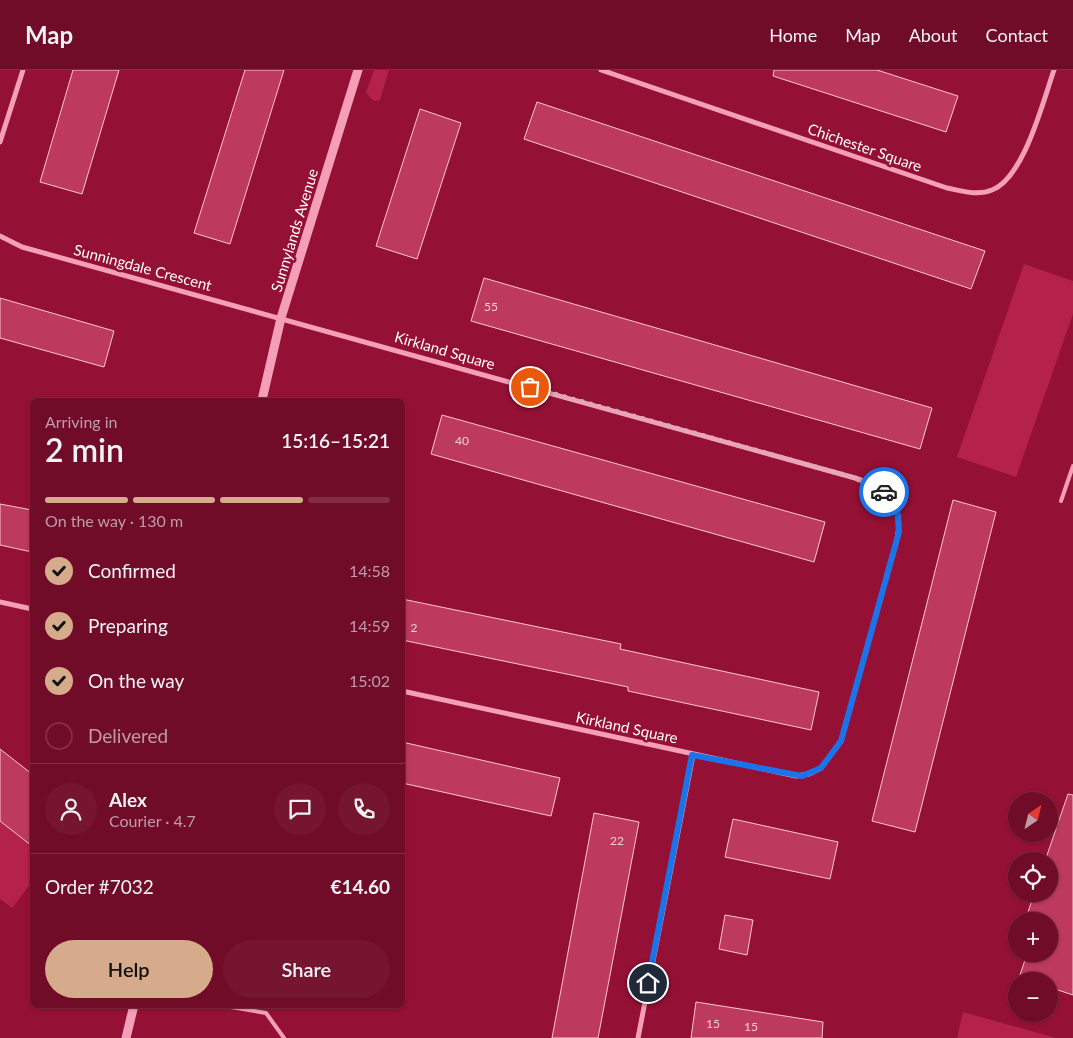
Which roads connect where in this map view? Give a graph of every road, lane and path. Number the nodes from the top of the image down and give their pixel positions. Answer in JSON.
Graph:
{"nodes":[{"id":1,"x":23,"y":70,"type":"edge"},
{"id":2,"x":358,"y":70,"type":"edge"},
{"id":3,"x":601,"y":70,"type":"edge"},
{"id":4,"x":1054,"y":70,"type":"edge"},
{"id":5,"x":0,"y":142,"type":"edge"},
{"id":6,"x":0,"y":236,"type":"edge"},
{"id":7,"x":281,"y":318,"type":"junction"},
{"id":8,"x":262,"y":398,"type":"edge"},
{"id":9,"x":1073,"y":466,"type":"edge"},
{"id":10,"x":1061,"y":501,"type":"dead end"},
{"id":11,"x":0,"y":602,"type":"edge"},
{"id":12,"x":30,"y":609,"type":"edge"},
{"id":13,"x":405,"y":692,"type":"edge"},
{"id":14,"x":692,"y":755,"type":"junction"},
{"id":15,"x":133,"y":1008,"type":"edge"},
{"id":16,"x":237,"y":1008,"type":"edge"},
{"id":17,"x":126,"y":1038,"type":"edge"},
{"id":18,"x":284,"y":1038,"type":"edge"},
{"id":19,"x":638,"y":1038,"type":"edge"}],
"edges":[{"from":1,"to":5,"type":"street"},
{"from":2,"to":7,"type":"street","name":"Sunnylands Avenue"},
{"from":3,"to":4,"type":"street","name":"Chichester Square"},
{"from":6,"to":7,"type":"street","name":"Sunningdale Crescent"},
{"from":7,"to":8,"type":"street","name":"Sunnylands Avenue"},
{"from":7,"to":14,"type":"street","name":"Kirkland Square"},
{"from":9,"to":10,"type":"lane"},
{"from":11,"to":12,"type":"street"},
{"from":13,"to":14,"type":"street","name":"Kirkland Square"},
{"from":14,"to":19,"type":"street"},
{"from":15,"to":17,"type":"street"},
{"from":16,"to":18,"type":"lane"}]}
